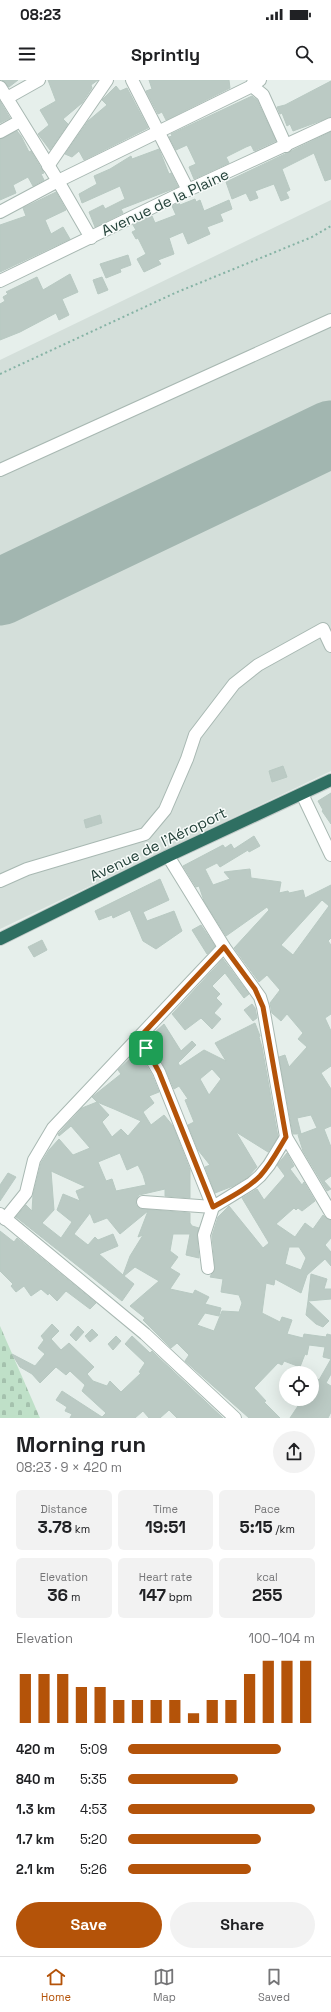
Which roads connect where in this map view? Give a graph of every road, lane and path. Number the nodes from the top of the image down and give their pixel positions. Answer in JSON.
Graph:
{"nodes":[{"id":1,"x":39,"y":80,"type":"edge"},
{"id":2,"x":107,"y":80,"type":"edge"},
{"id":3,"x":132,"y":80,"type":"edge"},
{"id":4,"x":255,"y":82,"type":"edge"},
{"id":5,"x":0,"y":87,"type":"edge"},
{"id":6,"x":7,"y":98,"type":"junction"},
{"id":7,"x":20,"y":121,"type":"junction"},
{"id":8,"x":331,"y":124,"type":"edge"},
{"id":9,"x":0,"y":132,"type":"edge"},
{"id":10,"x":158,"y":132,"type":"junction"},
{"id":11,"x":286,"y":146,"type":"junction"},
{"id":12,"x":48,"y":166,"type":"junction"},
{"id":13,"x":58,"y":181,"type":"junction"},
{"id":14,"x":188,"y":190,"type":"junction"},
{"id":15,"x":0,"y":212,"type":"edge"},
{"id":16,"x":331,"y":226,"type":"edge"},
{"id":17,"x":91,"y":238,"type":"junction"},
{"id":18,"x":0,"y":281,"type":"edge"},
{"id":19,"x":331,"y":320,"type":"edge"},
{"id":20,"x":0,"y":374,"type":"edge"},
{"id":21,"x":0,"y":470,"type":"edge"},
{"id":22,"x":327,"y":627,"type":"edge"},
{"id":23,"x":331,"y":646,"type":"edge"},
{"id":24,"x":331,"y":780,"type":"edge"},
{"id":25,"x":302,"y":794,"type":"junction"},
{"id":26,"x":331,"y":855,"type":"edge"},
{"id":27,"x":168,"y":856,"type":"junction"},
{"id":28,"x":0,"y":881,"type":"edge"},
{"id":29,"x":0,"y":939,"type":"edge"},
{"id":30,"x":224,"y":947,"type":"junction"},
{"id":31,"x":138,"y":1039,"type":"junction"},
{"id":32,"x":286,"y":1137,"type":"junction"},
{"id":33,"x":143,"y":1202,"type":"dead end"},
{"id":34,"x":213,"y":1207,"type":"junction"},
{"id":35,"x":331,"y":1213,"type":"edge"},
{"id":36,"x":2,"y":1217,"type":"edge"},
{"id":37,"x":208,"y":1268,"type":"dead end"},
{"id":38,"x":235,"y":1418,"type":"edge"}],
"edges":[{"from":1,"to":6,"type":"street"},
{"from":2,"to":12,"type":"street"},
{"from":3,"to":10,"type":"street"},
{"from":4,"to":10,"type":"street"},
{"from":4,"to":11,"type":"street"},
{"from":5,"to":6,"type":"street"},
{"from":6,"to":7,"type":"street"},
{"from":7,"to":9,"type":"street"},
{"from":7,"to":12,"type":"street"},
{"from":8,"to":11,"type":"street","name":"Avenue de la Plaine"},
{"from":10,"to":13,"type":"street"},
{"from":10,"to":14,"type":"street"},
{"from":11,"to":14,"type":"street","name":"Avenue de la Plaine"},
{"from":12,"to":13,"type":"street"},
{"from":13,"to":15,"type":"street"},
{"from":13,"to":17,"type":"street"},
{"from":14,"to":17,"type":"street","name":"Avenue de la Plaine"},
{"from":16,"to":20,"type":"path"},
{"from":17,"to":18,"type":"street","name":"Avenue de la Plaine"},
{"from":19,"to":21,"type":"street"},
{"from":22,"to":23,"type":"street"},
{"from":22,"to":28,"type":"street"},
{"from":24,"to":25,"type":"highway","name":"Avenue de l'Aéroport"},
{"from":25,"to":26,"type":"street"},
{"from":25,"to":27,"type":"highway","name":"Avenue de l'Aéroport"},
{"from":27,"to":29,"type":"highway","name":"Avenue de l'Aéroport"},
{"from":27,"to":30,"type":"street"},
{"from":30,"to":31,"type":"street"},
{"from":30,"to":32,"type":"street"},
{"from":31,"to":34,"type":"street"},
{"from":31,"to":36,"type":"street"},
{"from":32,"to":34,"type":"street"},
{"from":32,"to":35,"type":"street"},
{"from":33,"to":34,"type":"street"},
{"from":34,"to":37,"type":"street"},
{"from":36,"to":38,"type":"street"}]}
